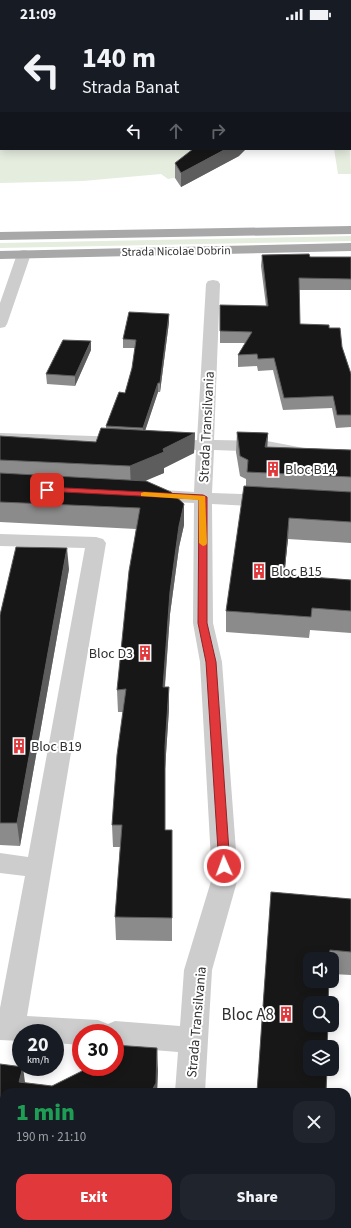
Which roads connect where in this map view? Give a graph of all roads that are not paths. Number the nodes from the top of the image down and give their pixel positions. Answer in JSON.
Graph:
{"nodes":[{"id":1,"x":351,"y":230,"type":"edge"},
{"id":2,"x":0,"y":236,"type":"edge"},
{"id":3,"x":351,"y":248,"type":"edge"},
{"id":4,"x":24,"y":254,"type":"junction"},
{"id":5,"x":0,"y":255,"type":"edge"},
{"id":6,"x":213,"y":284,"type":"dead end"},
{"id":7,"x":0,"y":324,"type":"edge"},
{"id":8,"x":0,"y":438,"type":"edge"},
{"id":9,"x":142,"y":443,"type":"edge"},
{"id":10,"x":174,"y":444,"type":"edge"},
{"id":11,"x":205,"y":445,"type":"junction"},
{"id":12,"x":351,"y":462,"type":"edge"},
{"id":13,"x":132,"y":494,"type":"edge"},
{"id":14,"x":203,"y":497,"type":"junction"},
{"id":15,"x":288,"y":502,"type":"edge"},
{"id":16,"x":0,"y":540,"type":"edge"},
{"id":17,"x":0,"y":863,"type":"edge"},
{"id":18,"x":39,"y":868,"type":"junction"},
{"id":19,"x":6,"y":1027,"type":"edge"},
{"id":20,"x":72,"y":1031,"type":"edge"},
{"id":21,"x":124,"y":1035,"type":"edge"},
{"id":22,"x":192,"y":1040,"type":"junction"},
{"id":23,"x":190,"y":1088,"type":"edge"}],
"edges":[{"from":1,"to":2,"type":"main road","name":"Strada Nicolae Dobrin"},
{"from":3,"to":4,"type":"main road","name":"Strada Nicolae Dobrin"},
{"from":4,"to":5,"type":"main road","name":"Strada Nicolae Dobrin"},
{"from":4,"to":7,"type":"street"},
{"from":6,"to":11,"type":"street","name":"Strada Transilvania"},
{"from":8,"to":9,"type":"street"},
{"from":10,"to":11,"type":"street"},
{"from":11,"to":12,"type":"street"},
{"from":11,"to":14,"type":"street","name":"Strada Transilvania"},
{"from":13,"to":14,"type":"street"},
{"from":14,"to":15,"type":"street"},
{"from":14,"to":22,"type":"street","name":"Strada Transilvania"},
{"from":16,"to":18,"type":"street"},
{"from":17,"to":18,"type":"street"},
{"from":18,"to":19,"type":"street"},
{"from":19,"to":20,"type":"street"},
{"from":21,"to":22,"type":"street"},
{"from":22,"to":23,"type":"street","name":"Strada Transilvania"}]}
